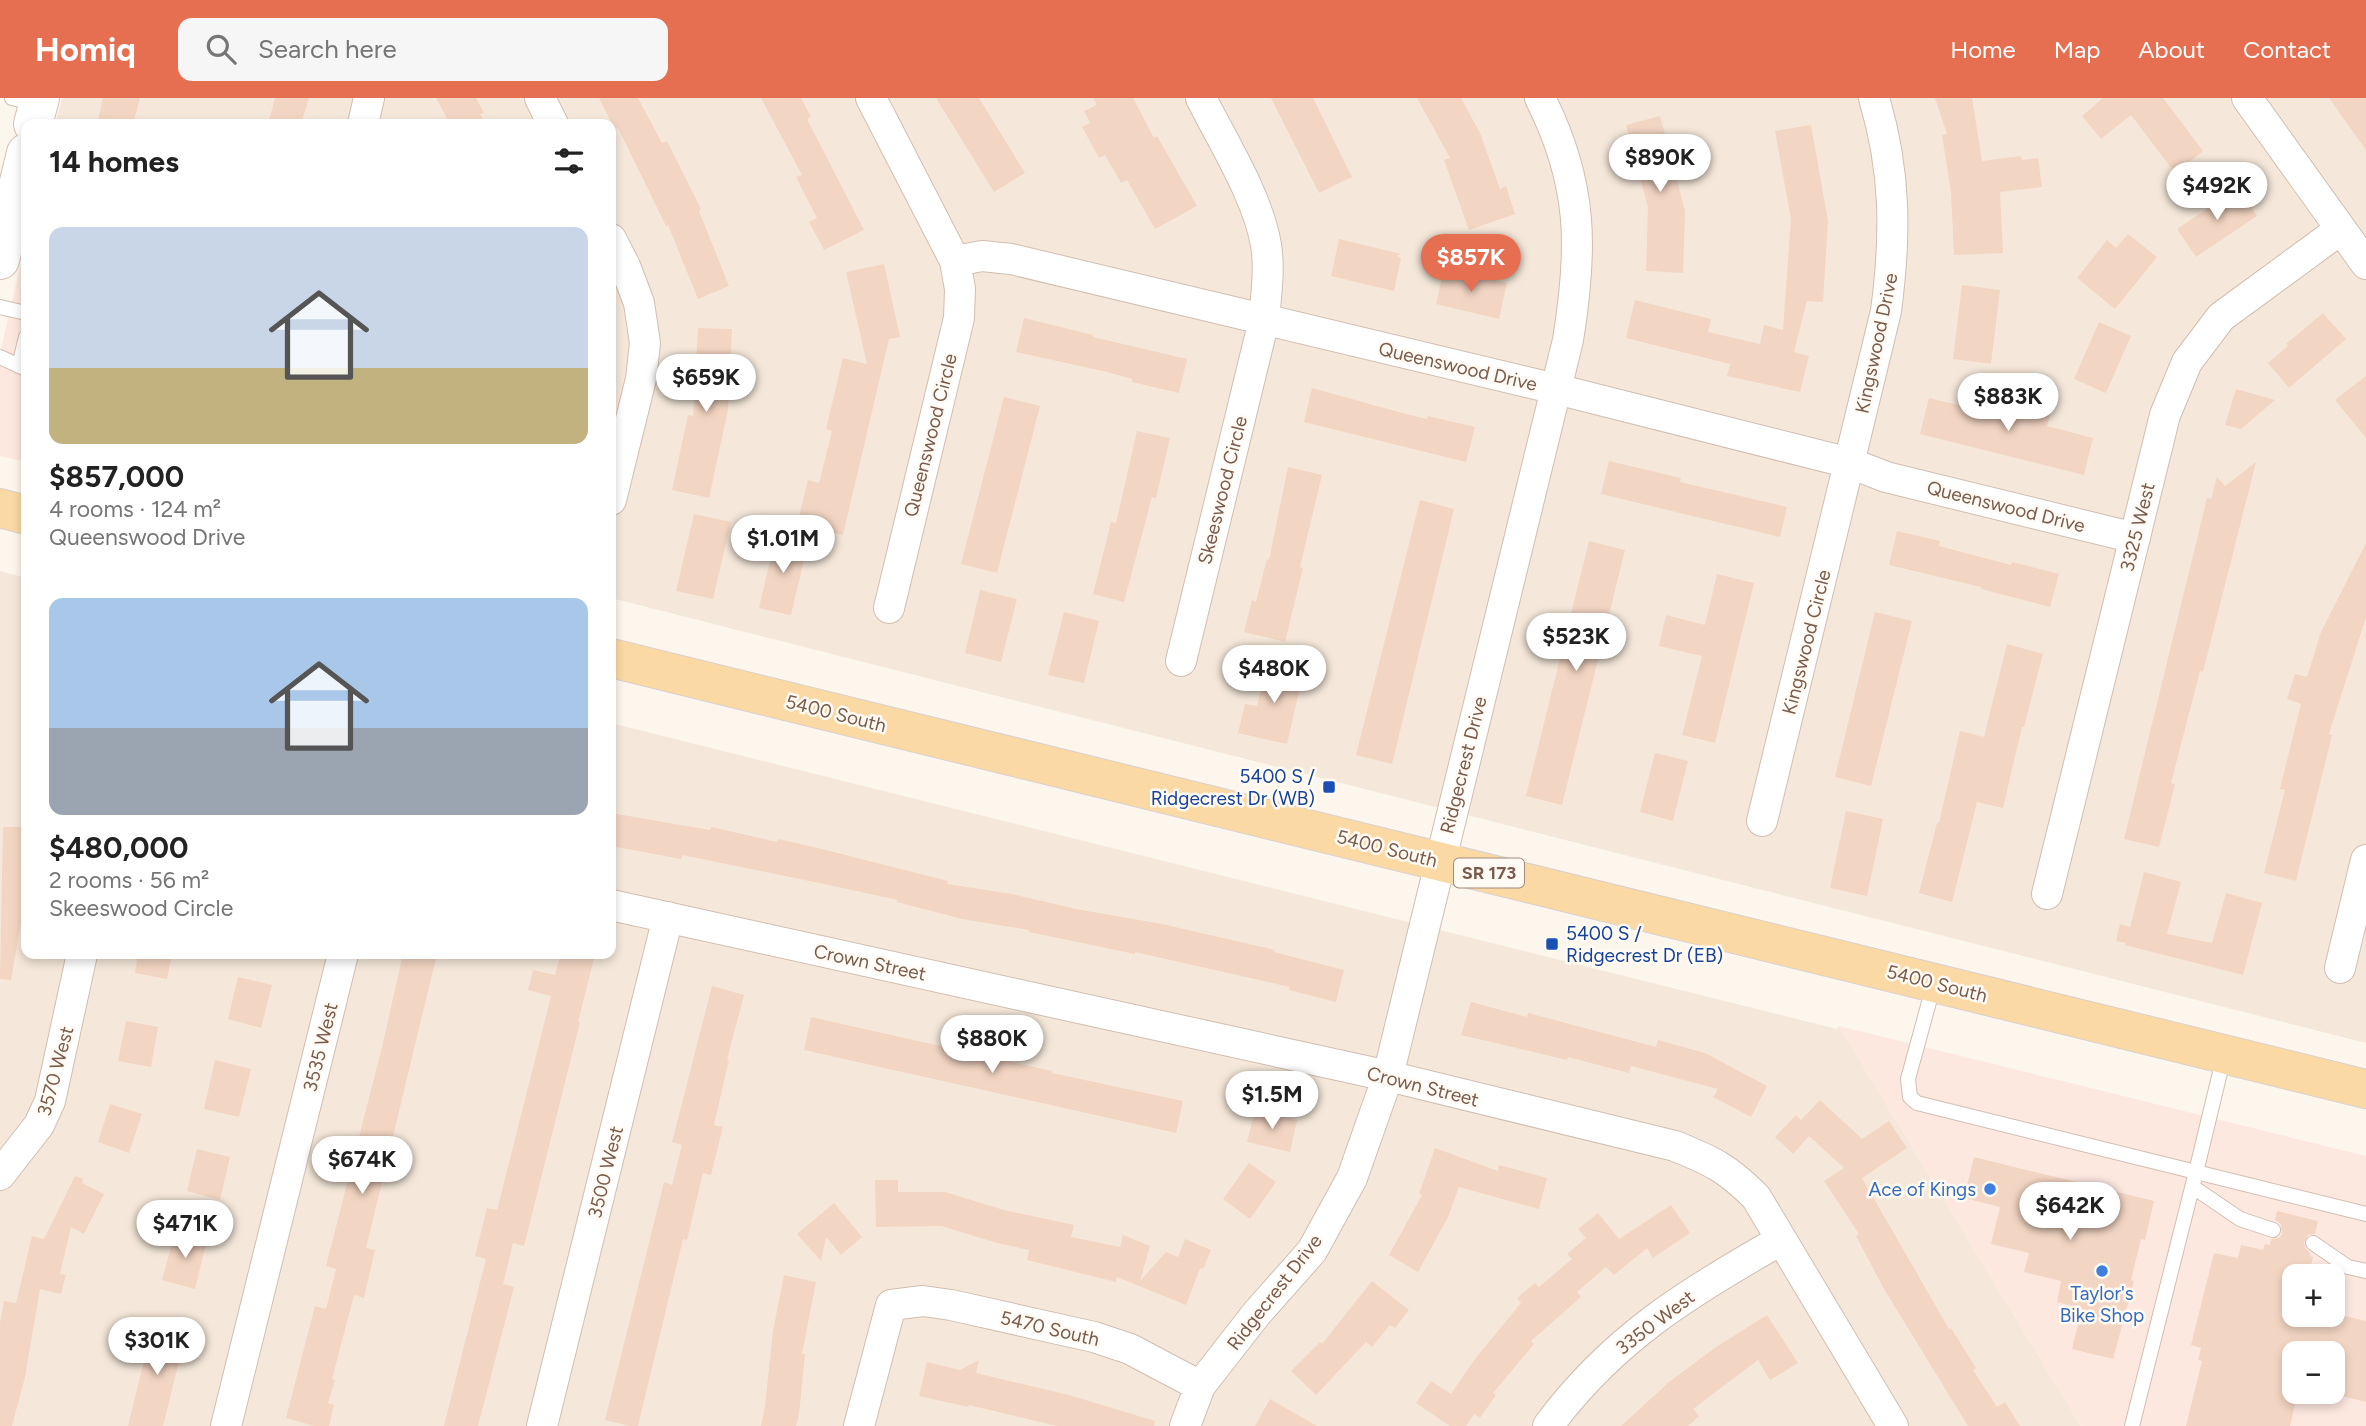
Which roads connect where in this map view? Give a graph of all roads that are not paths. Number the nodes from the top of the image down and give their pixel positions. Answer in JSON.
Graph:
{"nodes":[{"id":1,"x":369,"y":98,"type":"edge"},
{"id":2,"x":540,"y":98,"type":"edge"},
{"id":3,"x":871,"y":98,"type":"edge"},
{"id":4,"x":1201,"y":98,"type":"edge"},
{"id":5,"x":1540,"y":98,"type":"edge"},
{"id":6,"x":1874,"y":98,"type":"edge"},
{"id":7,"x":2247,"y":98,"type":"edge"},
{"id":8,"x":364,"y":119,"type":"edge"},
{"id":9,"x":550,"y":119,"type":"edge"},
{"id":10,"x":21,"y":174,"type":"edge"},
{"id":11,"x":2341,"y":229,"type":"junction"},
{"id":12,"x":616,"y":249,"type":"edge"},
{"id":13,"x":0,"y":260,"type":"edge"},
{"id":14,"x":956,"y":261,"type":"junction"},
{"id":15,"x":2366,"y":264,"type":"edge"},
{"id":16,"x":0,"y":307,"type":"edge"},
{"id":17,"x":21,"y":312,"type":"edge"},
{"id":18,"x":1264,"y":320,"type":"junction"},
{"id":19,"x":0,"y":357,"type":"edge"},
{"id":20,"x":21,"y":367,"type":"edge"},
{"id":21,"x":1556,"y":389,"type":"junction"},
{"id":22,"x":1850,"y":463,"type":"junction"},
{"id":23,"x":616,"y":480,"type":"edge"},
{"id":24,"x":0,"y":508,"type":"edge"},
{"id":25,"x":21,"y":514,"type":"edge"},
{"id":26,"x":2135,"y":538,"type":"junction"},
{"id":27,"x":889,"y":608,"type":"dead end"},
{"id":28,"x":616,"y":659,"type":"edge"},
{"id":29,"x":1181,"y":661,"type":"dead end"},
{"id":30,"x":1762,"y":821,"type":"dead end"},
{"id":31,"x":2366,"y":860,"type":"edge"},
{"id":32,"x":1440,"y":861,"type":"junction"},
{"id":33,"x":2047,"y":894,"type":"dead end"},
{"id":34,"x":616,"y":906,"type":"edge"},
{"id":35,"x":668,"y":917,"type":"junction"},
{"id":36,"x":81,"y":959,"type":"edge"},
{"id":37,"x":342,"y":959,"type":"edge"},
{"id":38,"x":2340,"y":968,"type":"dead end"},
{"id":39,"x":1934,"y":983,"type":"junction"},
{"id":40,"x":2224,"y":1054,"type":"junction"},
{"id":41,"x":1388,"y":1076,"type":"junction"},
{"id":42,"x":2366,"y":1089,"type":"edge"},
{"id":43,"x":2196,"y":1172,"type":"junction"},
{"id":44,"x":0,"y":1175,"type":"edge"},
{"id":45,"x":2193,"y":1187,"type":"junction"},
{"id":46,"x":2366,"y":1214,"type":"edge"},
{"id":47,"x":2273,"y":1230,"type":"dead end"},
{"id":48,"x":1781,"y":1240,"type":"junction"},
{"id":49,"x":2313,"y":1243,"type":"dead end"},
{"id":50,"x":2366,"y":1271,"type":"edge"},
{"id":51,"x":1200,"y":1386,"type":"junction"},
{"id":52,"x":226,"y":1426,"type":"edge"},
{"id":53,"x":542,"y":1426,"type":"edge"},
{"id":54,"x":859,"y":1426,"type":"edge"},
{"id":55,"x":1185,"y":1426,"type":"edge"},
{"id":56,"x":1548,"y":1426,"type":"edge"},
{"id":57,"x":1893,"y":1426,"type":"edge"},
{"id":58,"x":2132,"y":1426,"type":"edge"}],
"edges":[{"from":1,"to":8,"type":"street"},
{"from":2,"to":9,"type":"street"},
{"from":3,"to":14,"type":"street"},
{"from":4,"to":18,"type":"street","name":"Skeeswood Circle"},
{"from":5,"to":21,"type":"street","name":"Ridgecrest Drive"},
{"from":6,"to":22,"type":"street","name":"Kingswood Drive"},
{"from":7,"to":11,"type":"street"},
{"from":10,"to":13,"type":"street"},
{"from":11,"to":15,"type":"street"},
{"from":11,"to":26,"type":"street","name":"3325 West"},
{"from":12,"to":23,"type":"street"},
{"from":14,"to":18,"type":"street","name":"Queenswood Drive"},
{"from":14,"to":27,"type":"street","name":"Queenswood Circle"},
{"from":16,"to":17,"type":"lane"},
{"from":18,"to":21,"type":"street","name":"Queenswood Drive"},
{"from":18,"to":29,"type":"street","name":"Skeeswood Circle"},
{"from":19,"to":20,"type":"lane"},
{"from":21,"to":22,"type":"street","name":"Queenswood Drive"},
{"from":21,"to":32,"type":"street","name":"Ridgecrest Drive"},
{"from":22,"to":26,"type":"street","name":"Queenswood Drive"},
{"from":22,"to":30,"type":"street","name":"Kingswood Circle"},
{"from":24,"to":25,"type":"main road"},
{"from":26,"to":33,"type":"street","name":"3325 West"},
{"from":28,"to":32,"type":"main road","name":"5400 South","number":"SR 173"},
{"from":31,"to":38,"type":"street"},
{"from":32,"to":39,"type":"main road","name":"5400 South","number":"SR 173"},
{"from":32,"to":41,"type":"street","name":"Ridgecrest Drive"},
{"from":34,"to":35,"type":"street","name":"Crown Street"},
{"from":35,"to":41,"type":"street","name":"Crown Street"},
{"from":35,"to":53,"type":"street","name":"3500 West"},
{"from":36,"to":44,"type":"street","name":"3570 West"},
{"from":37,"to":52,"type":"street","name":"3535 West"},
{"from":39,"to":40,"type":"main road","name":"5400 South","number":"SR 173"},
{"from":39,"to":43,"type":"lane"},
{"from":40,"to":42,"type":"main road","name":"5400 South","number":"SR 173"},
{"from":40,"to":43,"type":"lane"},
{"from":41,"to":48,"type":"street","name":"Crown Street"},
{"from":41,"to":51,"type":"street","name":"Ridgecrest Drive"},
{"from":43,"to":45,"type":"lane"},
{"from":43,"to":46,"type":"lane"},
{"from":45,"to":47,"type":"lane"},
{"from":45,"to":58,"type":"lane"},
{"from":48,"to":56,"type":"street","name":"3350 West"},
{"from":48,"to":57,"type":"street","name":"Crown Street"},
{"from":49,"to":50,"type":"lane"},
{"from":51,"to":54,"type":"street","name":"5470 South"},
{"from":51,"to":55,"type":"street","name":"Ridgecrest Drive"}]}
